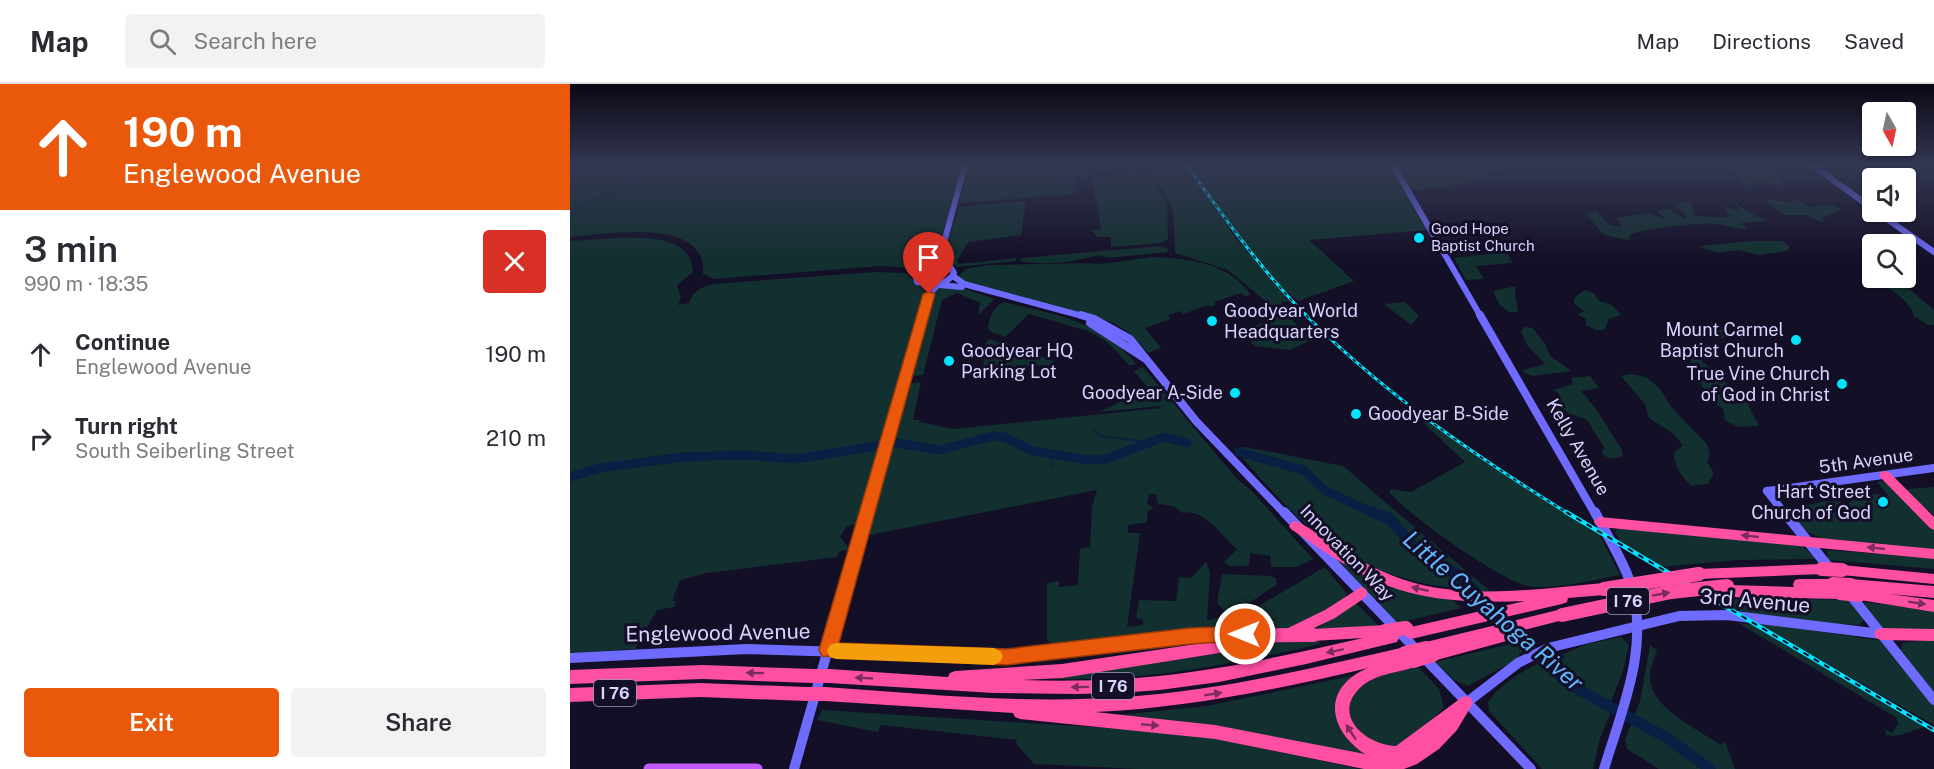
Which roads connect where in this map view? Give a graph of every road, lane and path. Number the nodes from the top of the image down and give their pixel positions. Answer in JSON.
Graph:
{"nodes":[{"id":1,"x":956,"y":197,"type":"edge"},
{"id":2,"x":1412,"y":197,"type":"edge"},
{"id":3,"x":1891,"y":222,"type":"edge"},
{"id":4,"x":942,"y":250,"type":"junction"},
{"id":5,"x":1934,"y":252,"type":"edge"},
{"id":6,"x":947,"y":267,"type":"junction"},
{"id":7,"x":926,"y":269,"type":"junction"},
{"id":8,"x":953,"y":276,"type":"junction"},
{"id":9,"x":938,"y":286,"type":"junction"},
{"id":10,"x":928,"y":290,"type":"junction"},
{"id":11,"x":1144,"y":358,"type":"junction"},
{"id":12,"x":1934,"y":468,"type":"edge"},
{"id":13,"x":1884,"y":475,"type":"junction"},
{"id":14,"x":1600,"y":522,"type":"junction"},
{"id":15,"x":1934,"y":525,"type":"edge"},
{"id":16,"x":1295,"y":526,"type":"junction"},
{"id":17,"x":1808,"y":542,"type":"junction"},
{"id":18,"x":1934,"y":554,"type":"edge"},
{"id":19,"x":1934,"y":578,"type":"edge"},
{"id":20,"x":1604,"y":589,"type":"junction"},
{"id":21,"x":1846,"y":589,"type":"junction"},
{"id":22,"x":1934,"y":592,"type":"edge"},
{"id":23,"x":1361,"y":593,"type":"junction"},
{"id":24,"x":1934,"y":606,"type":"edge"},
{"id":25,"x":1639,"y":624,"type":"junction"},
{"id":26,"x":1881,"y":634,"type":"junction"},
{"id":27,"x":1388,"y":635,"type":"junction"},
{"id":28,"x":1934,"y":635,"type":"edge"},
{"id":29,"x":828,"y":650,"type":"junction"},
{"id":30,"x":1046,"y":653,"type":"joint"},
{"id":31,"x":1409,"y":657,"type":"junction"},
{"id":32,"x":570,"y":658,"type":"edge"},
{"id":33,"x":570,"y":677,"type":"edge"},
{"id":34,"x":905,"y":681,"type":"junction"},
{"id":35,"x":660,"y":691,"type":"junction"},
{"id":36,"x":570,"y":695,"type":"edge"},
{"id":37,"x":1934,"y":700,"type":"edge"},
{"id":38,"x":570,"y":701,"type":"edge"},
{"id":39,"x":946,"y":702,"type":"junction"},
{"id":40,"x":1466,"y":703,"type":"junction"},
{"id":41,"x":649,"y":769,"type":"edge"},
{"id":42,"x":757,"y":769,"type":"edge"},
{"id":43,"x":794,"y":769,"type":"edge"},
{"id":44,"x":1530,"y":769,"type":"edge"},
{"id":45,"x":1604,"y":769,"type":"edge"}],
"edges":[{"from":1,"to":4,"type":"main road"},
{"from":2,"to":14,"type":"main road","name":"Kelly Avenue"},
{"from":3,"to":5,"type":"main road"},
{"from":4,"to":6,"type":"main road"},
{"from":4,"to":7,"type":"main road"},
{"from":6,"to":7,"type":"main road"},
{"from":6,"to":8,"type":"main road"},
{"from":7,"to":10,"type":"main road"},
{"from":8,"to":9,"type":"main road"},
{"from":8,"to":11,"type":"main road","name":"Innovation Way"},
{"from":9,"to":10,"type":"main road"},
{"from":9,"to":11,"type":"main road","name":"Innovation Way"},
{"from":10,"to":29,"type":"main road"},
{"from":11,"to":16,"type":"main road","name":"Innovation Way"},
{"from":12,"to":13,"type":"main road","name":"5th Avenue"},
{"from":13,"to":15,"type":"highway"},
{"from":13,"to":17,"type":"main road","name":"5th Avenue"},
{"from":17,"to":14,"type":"highway","one_way":true},
{"from":14,"to":25,"type":"main road","name":"Kelly Avenue"},
{"from":20,"to":16,"type":"highway","one_way":true},
{"from":16,"to":23,"type":"main road","name":"Innovation Way"},
{"from":18,"to":17,"type":"highway","one_way":true},
{"from":17,"to":26,"type":"main road"},
{"from":19,"to":20,"type":"highway","number":"I 76","bridge":true},
{"from":20,"to":27,"type":"highway","number":"I 76"},
{"from":21,"to":22,"type":"highway"},
{"from":21,"to":24,"type":"highway","one_way":true},
{"from":31,"to":21,"type":"highway","number":"I 76","one_way":true,"bridge":true},
{"from":23,"to":34,"type":"highway"},
{"from":23,"to":40,"type":"main road","name":"Innovation Way"},
{"from":25,"to":26,"type":"main road","name":"3rd Avenue"},
{"from":25,"to":40,"type":"main road","name":"3rd Avenue"},
{"from":25,"to":45,"type":"main road","name":"Kelly Avenue"},
{"from":26,"to":28,"type":"highway"},
{"from":26,"to":37,"type":"main road"},
{"from":27,"to":30,"type":"highway","bridge":true},
{"from":27,"to":34,"type":"highway","number":"I 76","one_way":true},
{"from":29,"to":30,"type":"main road","name":"Englewood Avenue"},
{"from":29,"to":32,"type":"main road","name":"Englewood Avenue"},
{"from":29,"to":43,"type":"main road"},
{"from":39,"to":31,"type":"highway","number":"I 76","one_way":true},
{"from":40,"to":31,"type":"highway","one_way":true},
{"from":34,"to":33,"type":"highway","number":"I 76","one_way":true,"bridge":true},
{"from":35,"to":36,"type":"highway","number":"I 76"},
{"from":35,"to":38,"type":"highway"},
{"from":35,"to":39,"type":"highway","number":"I 76","bridge":true},
{"from":39,"to":40,"type":"highway","one_way":true},
{"from":40,"to":44,"type":"main road","name":"Innovation Way"},
{"from":41,"to":42,"type":"main road"}]}
